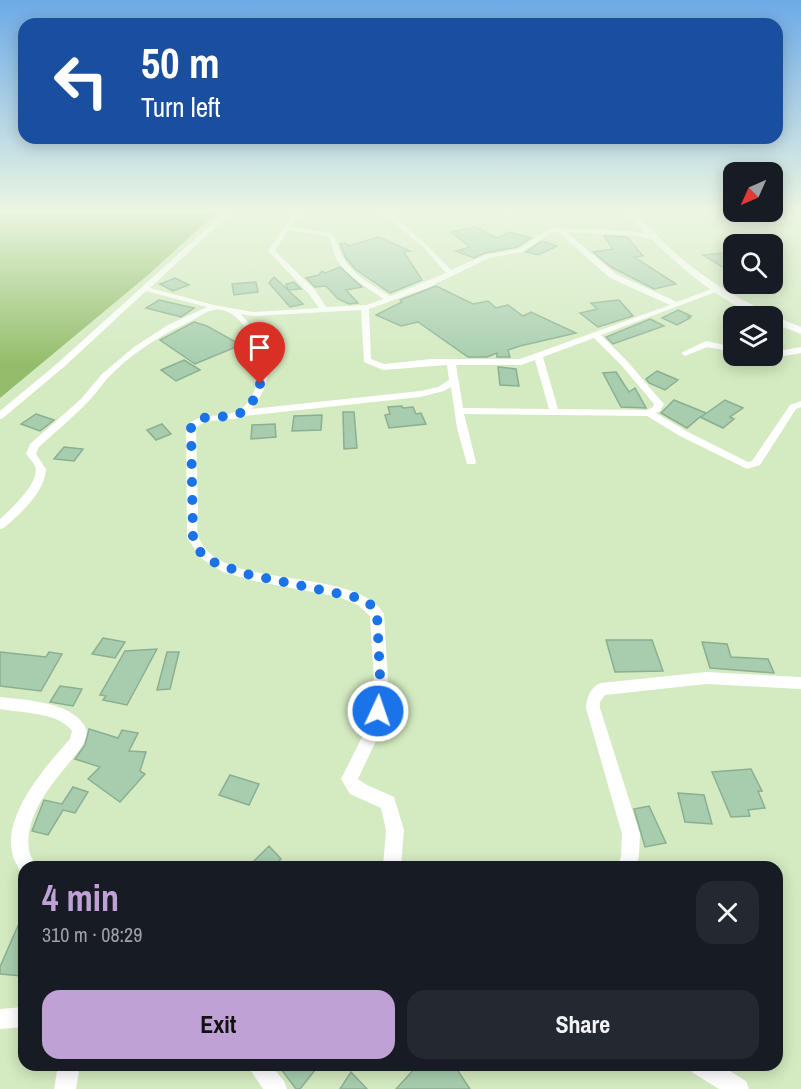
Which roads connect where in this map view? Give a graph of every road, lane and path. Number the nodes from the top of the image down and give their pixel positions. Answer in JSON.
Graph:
{"nodes":[{"id":1,"x":175,"y":262,"type":"edge"},
{"id":2,"x":281,"y":262,"type":"edge"},
{"id":3,"x":343,"y":262,"type":"edge"},
{"id":4,"x":440,"y":262,"type":"edge"},
{"id":5,"x":473,"y":262,"type":"edge"},
{"id":6,"x":597,"y":262,"type":"edge"},
{"id":7,"x":683,"y":262,"type":"edge"},
{"id":8,"x":449,"y":272,"type":"junction"},
{"id":9,"x":146,"y":289,"type":"junction"},
{"id":10,"x":717,"y":290,"type":"junction"},
{"id":11,"x":389,"y":299,"type":"junction"},
{"id":12,"x":677,"y":305,"type":"junction"},
{"id":13,"x":745,"y":306,"type":"edge"},
{"id":14,"x":213,"y":307,"type":"junction"},
{"id":15,"x":323,"y":308,"type":"junction"},
{"id":16,"x":365,"y":308,"type":"junction"},
{"id":17,"x":234,"y":311,"type":"junction"},
{"id":18,"x":783,"y":324,"type":"edge"},
{"id":19,"x":801,"y":331,"type":"edge"},
{"id":20,"x":595,"y":334,"type":"junction"},
{"id":21,"x":723,"y":348,"type":"edge"},
{"id":22,"x":801,"y":350,"type":"edge"},
{"id":23,"x":686,"y":353,"type":"dead end"},
{"id":24,"x":783,"y":353,"type":"edge"},
{"id":25,"x":539,"y":357,"type":"junction"},
{"id":26,"x":451,"y":362,"type":"junction"},
{"id":27,"x":454,"y":381,"type":"junction"},
{"id":28,"x":801,"y":404,"type":"edge"},
{"id":29,"x":459,"y":411,"type":"junction"},
{"id":30,"x":554,"y":411,"type":"junction"},
{"id":31,"x":242,"y":413,"type":"junction"},
{"id":32,"x":649,"y":413,"type":"junction"},
{"id":33,"x":0,"y":416,"type":"edge"},
{"id":34,"x":471,"y":462,"type":"dead end"},
{"id":35,"x":0,"y":525,"type":"edge"},
{"id":36,"x":801,"y":684,"type":"edge"},
{"id":37,"x":0,"y":703,"type":"edge"},
{"id":38,"x":18,"y":861,"type":"edge"},
{"id":39,"x":392,"y":861,"type":"edge"},
{"id":40,"x":629,"y":861,"type":"edge"},
{"id":41,"x":18,"y":1018,"type":"edge"},
{"id":42,"x":0,"y":1019,"type":"edge"},
{"id":43,"x":68,"y":1071,"type":"edge"},
{"id":44,"x":262,"y":1071,"type":"edge"},
{"id":45,"x":710,"y":1071,"type":"edge"},
{"id":46,"x":65,"y":1089,"type":"edge"},
{"id":47,"x":276,"y":1089,"type":"edge"},
{"id":48,"x":738,"y":1089,"type":"edge"}],
"edges":[{"from":1,"to":9,"type":"street"},
{"from":2,"to":15,"type":"street"},
{"from":3,"to":11,"type":"street"},
{"from":4,"to":8,"type":"street"},
{"from":5,"to":8,"type":"street"},
{"from":6,"to":12,"type":"street"},
{"from":7,"to":10,"type":"street"},
{"from":8,"to":11,"type":"street"},
{"from":9,"to":14,"type":"street"},
{"from":9,"to":33,"type":"street"},
{"from":10,"to":12,"type":"street"},
{"from":10,"to":13,"type":"street"},
{"from":11,"to":16,"type":"street"},
{"from":12,"to":20,"type":"street"},
{"from":14,"to":17,"type":"street"},
{"from":14,"to":35,"type":"street"},
{"from":15,"to":16,"type":"street"},
{"from":15,"to":17,"type":"street"},
{"from":16,"to":26,"type":"street"},
{"from":17,"to":31,"type":"street"},
{"from":18,"to":19,"type":"street"},
{"from":20,"to":25,"type":"street"},
{"from":20,"to":32,"type":"street"},
{"from":21,"to":23,"type":"street"},
{"from":22,"to":24,"type":"street"},
{"from":25,"to":26,"type":"street"},
{"from":25,"to":30,"type":"street"},
{"from":26,"to":27,"type":"street"},
{"from":27,"to":29,"type":"street"},
{"from":27,"to":31,"type":"street"},
{"from":28,"to":32,"type":"street"},
{"from":29,"to":30,"type":"street"},
{"from":29,"to":34,"type":"street"},
{"from":30,"to":32,"type":"street"},
{"from":31,"to":39,"type":"street"},
{"from":36,"to":40,"type":"street"},
{"from":37,"to":38,"type":"street"},
{"from":41,"to":42,"type":"street"},
{"from":43,"to":46,"type":"street"},
{"from":44,"to":47,"type":"street"},
{"from":45,"to":48,"type":"street"}]}
